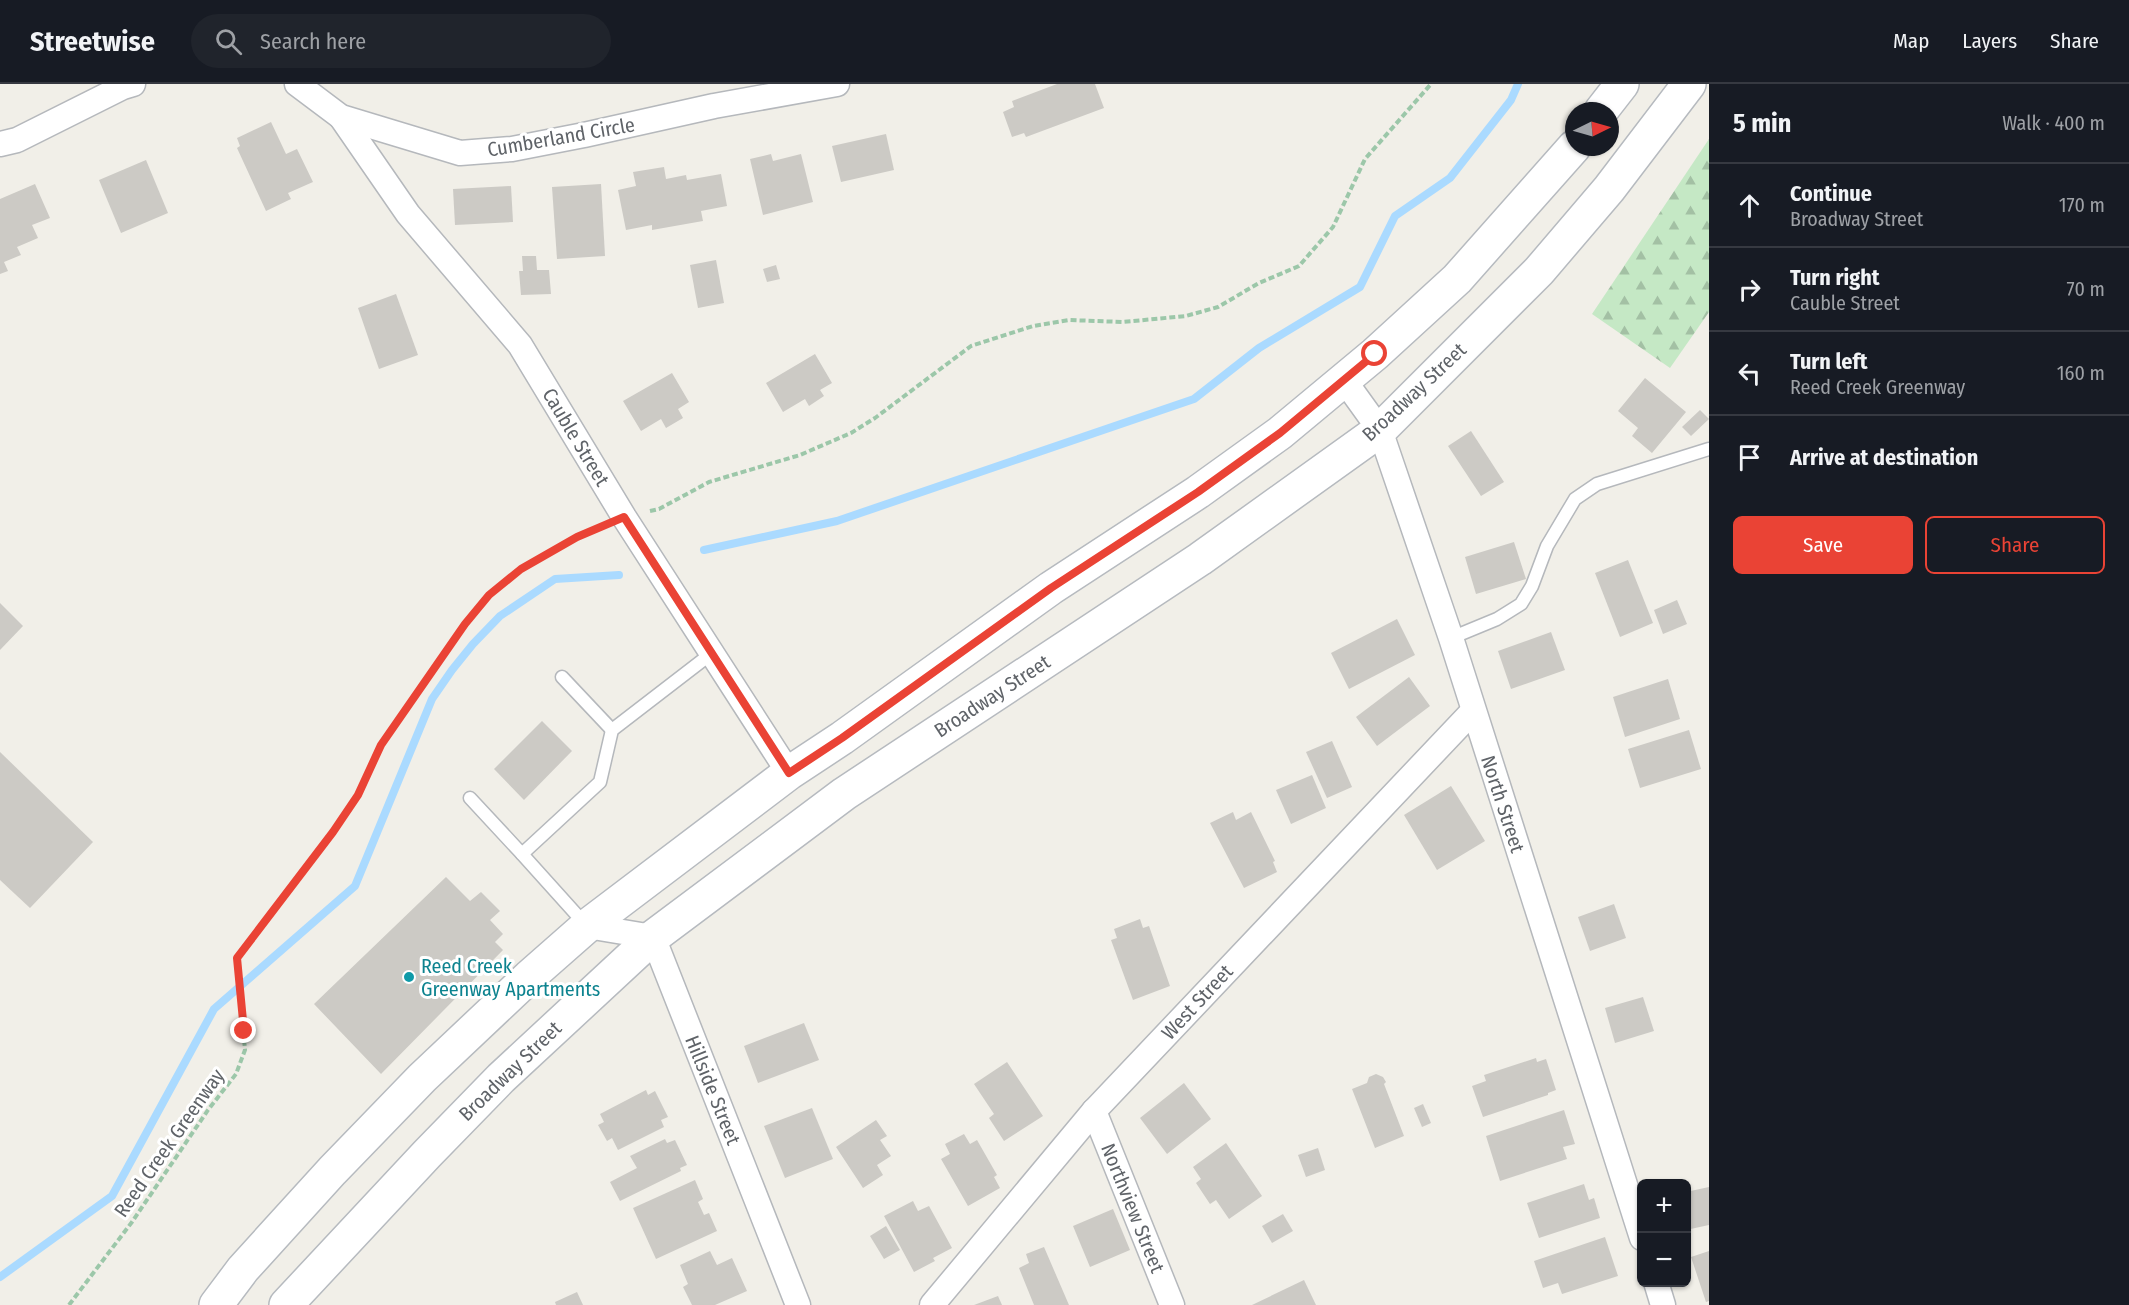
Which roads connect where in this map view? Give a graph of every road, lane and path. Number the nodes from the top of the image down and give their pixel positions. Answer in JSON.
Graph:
{"nodes":[{"id":1,"x":134,"y":84,"type":"edge"},
{"id":2,"x":297,"y":84,"type":"edge"},
{"id":3,"x":837,"y":84,"type":"edge"},
{"id":4,"x":1431,"y":84,"type":"edge"},
{"id":5,"x":1622,"y":84,"type":"edge"},
{"id":6,"x":1689,"y":84,"type":"edge"},
{"id":7,"x":1608,"y":102,"type":"edge"},
{"id":8,"x":341,"y":117,"type":"junction"},
{"id":9,"x":0,"y":144,"type":"edge"},
{"id":10,"x":1566,"y":156,"type":"edge"},
{"id":11,"x":1344,"y":380,"type":"junction"},
{"id":12,"x":1380,"y":430,"type":"junction"},
{"id":13,"x":1709,"y":449,"type":"edge"},
{"id":14,"x":624,"y":517,"type":"junction"},
{"id":15,"x":1451,"y":638,"type":"junction"},
{"id":16,"x":712,"y":653,"type":"junction"},
{"id":17,"x":562,"y":677,"type":"dead end"},
{"id":18,"x":1473,"y":711,"type":"junction"},
{"id":19,"x":612,"y":730,"type":"junction"},
{"id":20,"x":789,"y":773,"type":"junction"},
{"id":21,"x":470,"y":798,"type":"dead end"},
{"id":22,"x":522,"y":854,"type":"junction"},
{"id":23,"x":587,"y":926,"type":"junction"},
{"id":24,"x":653,"y":937,"type":"junction"},
{"id":25,"x":1094,"y":1111,"type":"junction"},
{"id":26,"x":1639,"y":1233,"type":"edge"},
{"id":27,"x":1658,"y":1287,"type":"edge"},
{"id":28,"x":69,"y":1305,"type":"edge"},
{"id":29,"x":216,"y":1305,"type":"edge"},
{"id":30,"x":286,"y":1305,"type":"edge"},
{"id":31,"x":798,"y":1305,"type":"edge"},
{"id":32,"x":932,"y":1305,"type":"edge"},
{"id":33,"x":1172,"y":1305,"type":"edge"},
{"id":34,"x":1663,"y":1305,"type":"edge"}],
"edges":[{"from":1,"to":9,"type":"street"},
{"from":2,"to":8,"type":"street","name":"Cumberland Circle"},
{"from":3,"to":8,"type":"street","name":"Cumberland Circle"},
{"from":4,"to":14,"type":"path","name":"Reed Creek Greenway"},
{"from":5,"to":7,"type":"main road"},
{"from":6,"to":12,"type":"main road","name":"Broadway Street"},
{"from":8,"to":14,"type":"street","name":"Cauble Street"},
{"from":10,"to":11,"type":"main road"},
{"from":11,"to":12,"type":"street","name":"North Street"},
{"from":11,"to":20,"type":"main road"},
{"from":12,"to":15,"type":"street","name":"North Street"},
{"from":12,"to":24,"type":"main road","name":"Broadway Street"},
{"from":13,"to":15,"type":"lane"},
{"from":14,"to":16,"type":"street","name":"Cauble Street"},
{"from":14,"to":28,"type":"path","name":"Reed Creek Greenway"},
{"from":15,"to":18,"type":"street","name":"North Street"},
{"from":16,"to":19,"type":"lane"},
{"from":16,"to":20,"type":"street","name":"Cauble Street"},
{"from":17,"to":19,"type":"lane"},
{"from":18,"to":25,"type":"street","name":"West Street"},
{"from":18,"to":26,"type":"street","name":"North Street"},
{"from":19,"to":22,"type":"lane"},
{"from":20,"to":23,"type":"main road"},
{"from":21,"to":22,"type":"lane"},
{"from":22,"to":23,"type":"lane"},
{"from":23,"to":24,"type":"street"},
{"from":23,"to":29,"type":"main road"},
{"from":24,"to":30,"type":"main road","name":"Broadway Street"},
{"from":24,"to":31,"type":"street","name":"Hillside Street"},
{"from":25,"to":32,"type":"street","name":"West Street"},
{"from":25,"to":33,"type":"street","name":"Northview Street"},
{"from":27,"to":34,"type":"street"}]}
